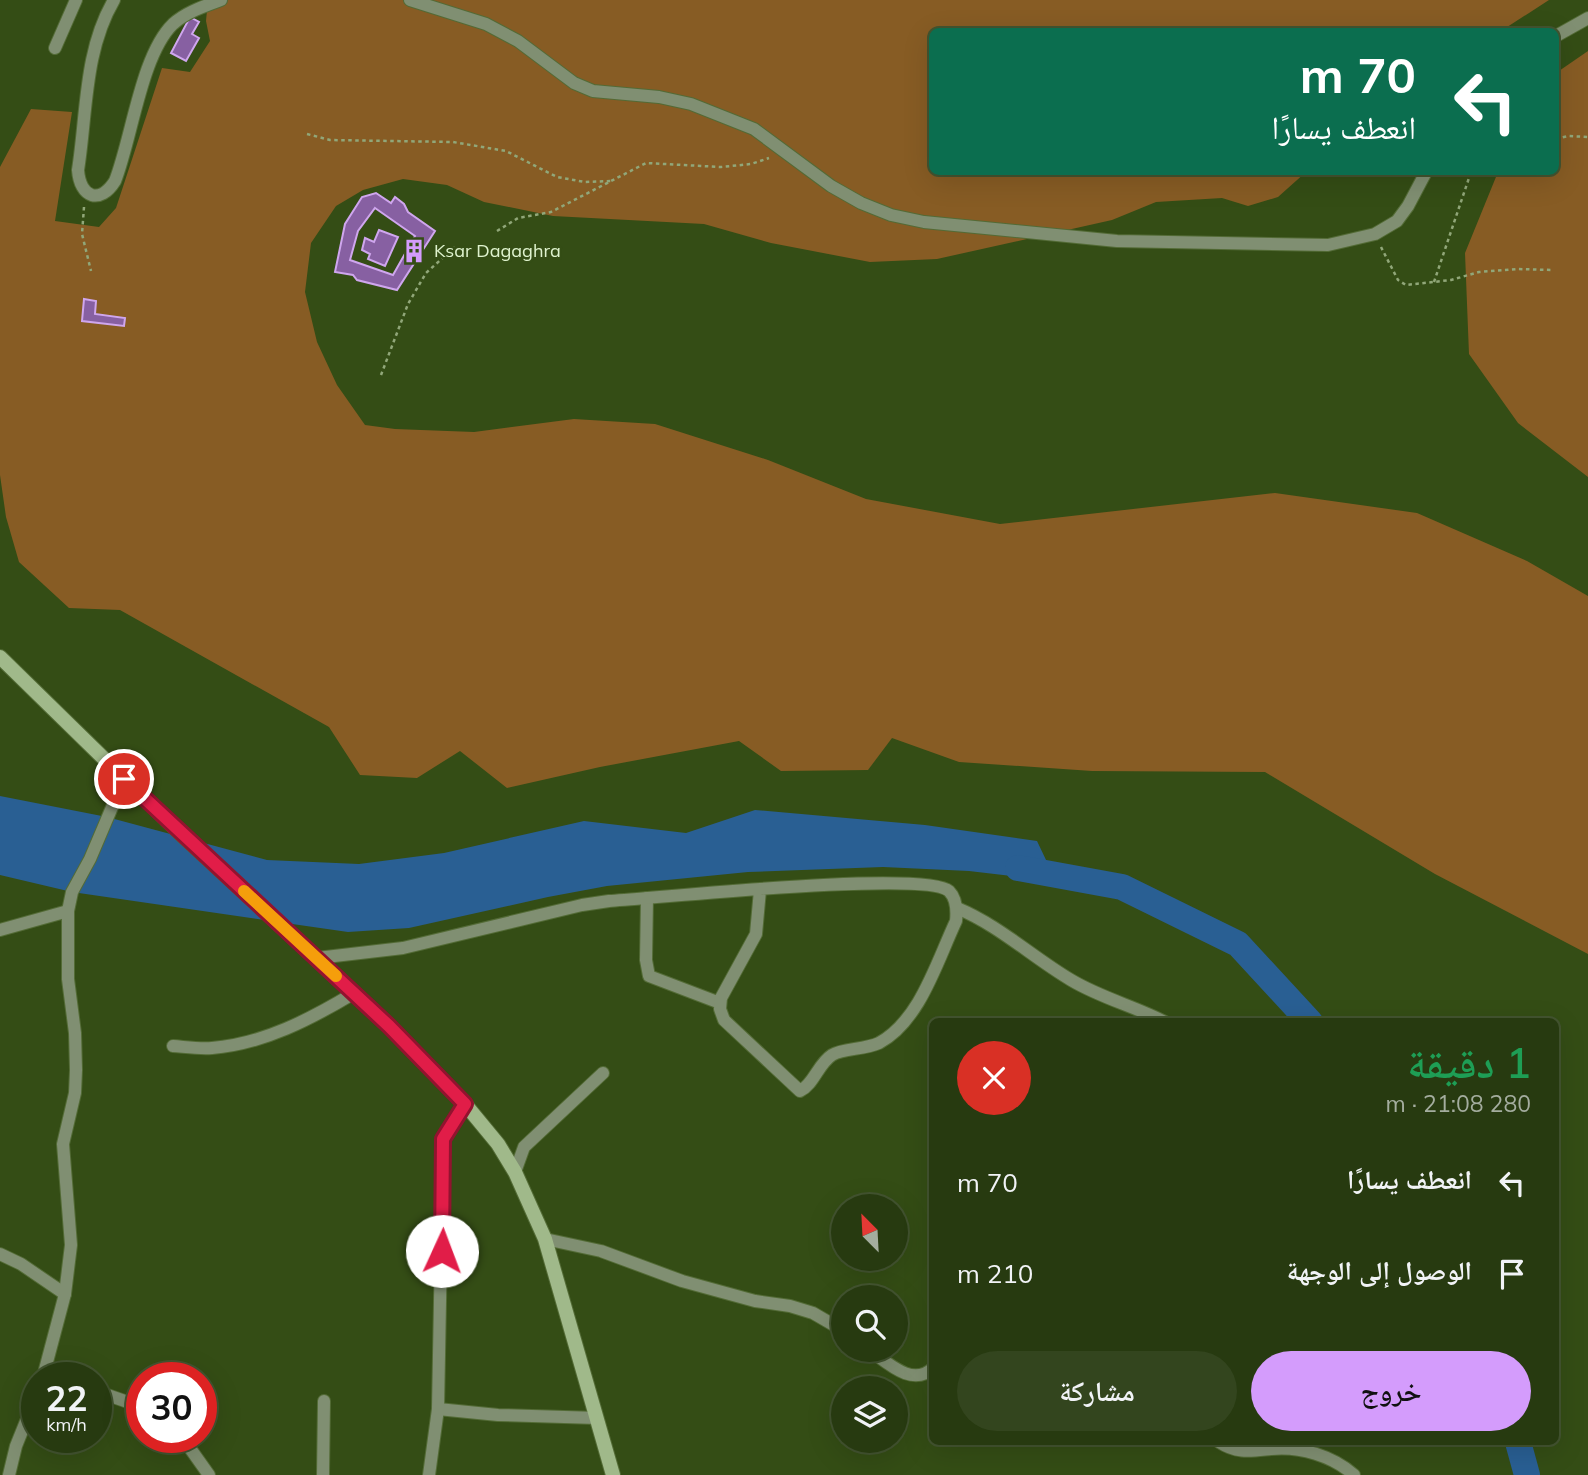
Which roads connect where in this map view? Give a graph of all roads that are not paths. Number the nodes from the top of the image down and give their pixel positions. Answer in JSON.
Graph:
{"nodes":[{"id":1,"x":76,"y":0,"type":"edge"},
{"id":2,"x":114,"y":0,"type":"edge"},
{"id":3,"x":222,"y":0,"type":"edge"},
{"id":4,"x":410,"y":0,"type":"edge"},
{"id":5,"x":1588,"y":18,"type":"edge"},
{"id":6,"x":1559,"y":34,"type":"edge"},
{"id":7,"x":55,"y":48,"type":"dead end"},
{"id":8,"x":1424,"y":175,"type":"edge"},
{"id":9,"x":0,"y":657,"type":"edge"},
{"id":10,"x":124,"y":779,"type":"junction"},
{"id":11,"x":760,"y":890,"type":"junction"},
{"id":12,"x":647,"y":898,"type":"junction"},
{"id":13,"x":957,"y":908,"type":"junction"},
{"id":14,"x":68,"y":911,"type":"junction"},
{"id":15,"x":0,"y":930,"type":"edge"},
{"id":16,"x":317,"y":958,"type":"junction"},
{"id":17,"x":354,"y":993,"type":"junction"},
{"id":18,"x":720,"y":1003,"type":"junction"},
{"id":19,"x":1157,"y":1018,"type":"edge"},
{"id":20,"x":173,"y":1046,"type":"dead end"},
{"id":21,"x":603,"y":1073,"type":"dead end"},
{"id":22,"x":465,"y":1104,"type":"junction"},
{"id":23,"x":515,"y":1172,"type":"junction"},
{"id":24,"x":545,"y":1239,"type":"junction"},
{"id":25,"x":0,"y":1254,"type":"edge"},
{"id":26,"x":65,"y":1294,"type":"junction"},
{"id":27,"x":831,"y":1323,"type":"edge"},
{"id":28,"x":47,"y":1362,"type":"edge"},
{"id":29,"x":888,"y":1362,"type":"edge"},
{"id":30,"x":929,"y":1371,"type":"edge"},
{"id":31,"x":324,"y":1401,"type":"dead end"},
{"id":32,"x":438,"y":1409,"type":"junction"},
{"id":33,"x":597,"y":1418,"type":"junction"},
{"id":34,"x":21,"y":1434,"type":"edge"},
{"id":35,"x":1224,"y":1445,"type":"edge"},
{"id":36,"x":193,"y":1453,"type":"edge"},
{"id":37,"x":9,"y":1475,"type":"edge"},
{"id":38,"x":209,"y":1475,"type":"edge"},
{"id":39,"x":323,"y":1475,"type":"edge"},
{"id":40,"x":429,"y":1475,"type":"edge"},
{"id":41,"x":613,"y":1475,"type":"edge"},
{"id":42,"x":1354,"y":1475,"type":"edge"}],
"edges":[{"from":1,"to":7,"type":"street"},
{"from":2,"to":3,"type":"street"},
{"from":4,"to":8,"type":"street"},
{"from":5,"to":6,"type":"street"},
{"from":9,"to":10,"type":"street"},
{"from":10,"to":14,"type":"street"},
{"from":10,"to":16,"type":"street"},
{"from":11,"to":12,"type":"street"},
{"from":11,"to":13,"type":"street"},
{"from":11,"to":18,"type":"street"},
{"from":12,"to":16,"type":"street"},
{"from":12,"to":18,"type":"street"},
{"from":13,"to":18,"type":"street"},
{"from":13,"to":19,"type":"street"},
{"from":14,"to":15,"type":"street"},
{"from":14,"to":26,"type":"street"},
{"from":16,"to":17,"type":"street"},
{"from":17,"to":20,"type":"street"},
{"from":17,"to":22,"type":"street"},
{"from":21,"to":23,"type":"street"},
{"from":22,"to":23,"type":"street"},
{"from":22,"to":32,"type":"street"},
{"from":23,"to":24,"type":"street"},
{"from":24,"to":27,"type":"street"},
{"from":24,"to":33,"type":"street"},
{"from":25,"to":26,"type":"street"},
{"from":26,"to":28,"type":"street"},
{"from":29,"to":30,"type":"street"},
{"from":31,"to":39,"type":"street"},
{"from":32,"to":33,"type":"street"},
{"from":32,"to":40,"type":"street"},
{"from":33,"to":41,"type":"street"},
{"from":34,"to":37,"type":"street"},
{"from":35,"to":42,"type":"street"},
{"from":36,"to":38,"type":"street"}]}
